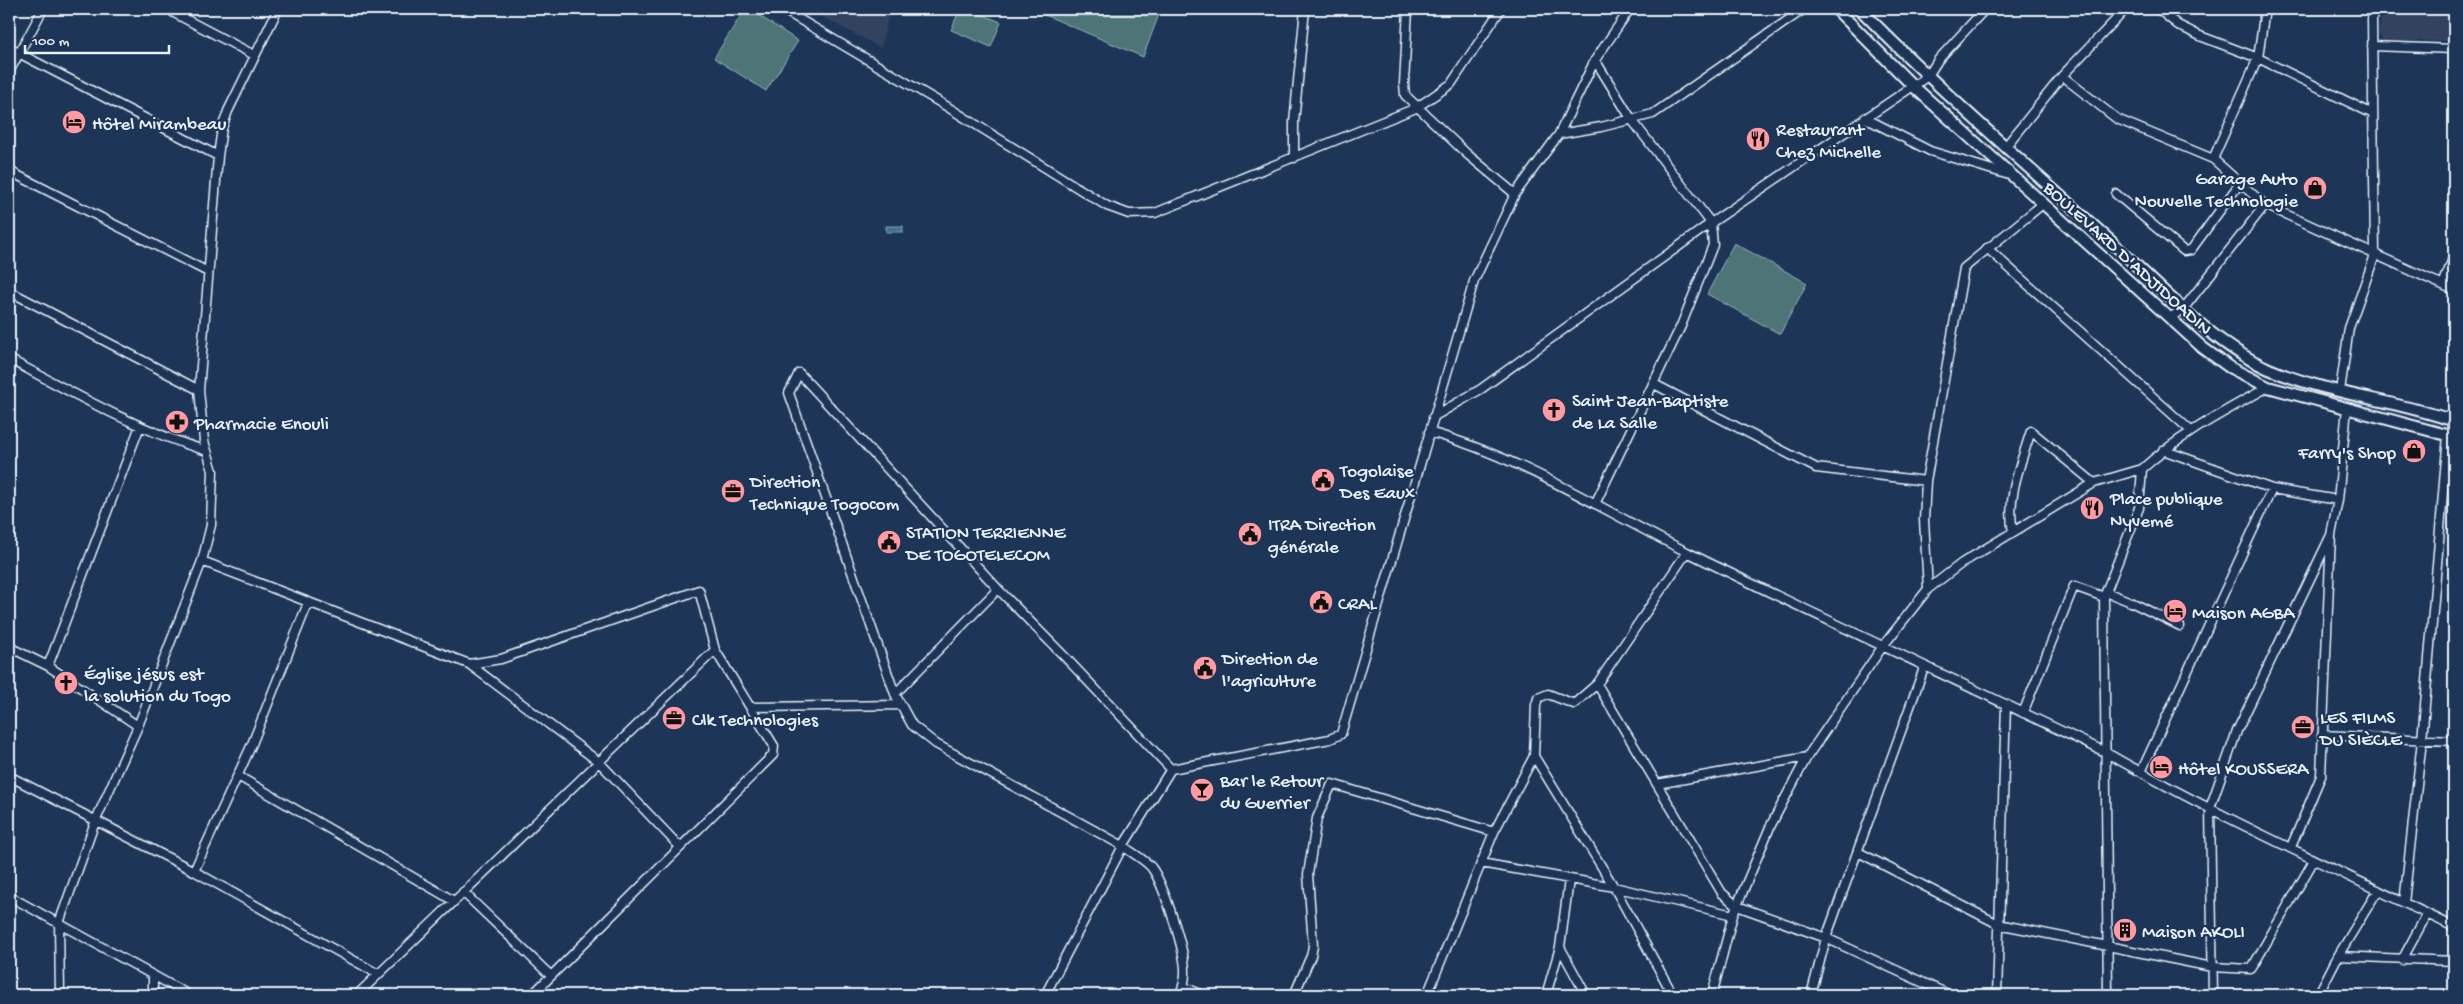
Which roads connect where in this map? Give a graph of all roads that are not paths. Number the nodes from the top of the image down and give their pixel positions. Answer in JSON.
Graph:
{"nodes":[{"id":1,"x":43,"y":9,"type":"edge"},
{"id":2,"x":171,"y":9,"type":"edge"},
{"id":3,"x":278,"y":9,"type":"edge"},
{"id":4,"x":782,"y":9,"type":"edge"},
{"id":5,"x":1305,"y":9,"type":"edge"},
{"id":6,"x":1408,"y":9,"type":"edge"},
{"id":7,"x":1501,"y":9,"type":"edge"},
{"id":8,"x":1630,"y":9,"type":"edge"},
{"id":9,"x":1804,"y":9,"type":"edge"},
{"id":10,"x":1836,"y":9,"type":"edge"},
{"id":11,"x":1860,"y":9,"type":"edge"},
{"id":12,"x":1985,"y":9,"type":"edge"},
{"id":13,"x":2126,"y":9,"type":"edge"},
{"id":14,"x":2158,"y":9,"type":"edge"},
{"id":15,"x":2265,"y":9,"type":"edge"},
{"id":16,"x":2374,"y":9,"type":"edge"},
{"id":17,"x":2372,"y":46,"type":"junction"},
{"id":18,"x":9,"y":48,"type":"edge"},
{"id":19,"x":2454,"y":49,"type":"edge"},
{"id":20,"x":19,"y":54,"type":"junction"},
{"id":21,"x":254,"y":55,"type":"junction"},
{"id":22,"x":2258,"y":58,"type":"junction"},
{"id":23,"x":1595,"y":60,"type":"junction"},
{"id":24,"x":9,"y":72,"type":"edge"},
{"id":25,"x":1928,"y":76,"type":"junction"},
{"id":26,"x":2062,"y":76,"type":"junction"},
{"id":27,"x":1912,"y":85,"type":"junction"},
{"id":28,"x":1416,"y":108,"type":"junction"},
{"id":29,"x":2373,"y":114,"type":"junction"},
{"id":30,"x":1865,"y":118,"type":"junction"},
{"id":31,"x":1632,"y":120,"type":"junction"},
{"id":32,"x":1559,"y":134,"type":"junction"},
{"id":33,"x":2006,"y":146,"type":"junction"},
{"id":34,"x":218,"y":156,"type":"junction"},
{"id":35,"x":1294,"y":158,"type":"junction"},
{"id":36,"x":2213,"y":159,"type":"junction"},
{"id":37,"x":9,"y":171,"type":"edge"},
{"id":38,"x":2014,"y":176,"type":"junction"},
{"id":39,"x":2240,"y":183,"type":"junction"},
{"id":40,"x":1515,"y":194,"type":"junction"},
{"id":41,"x":2116,"y":194,"type":"dead end"},
{"id":42,"x":2044,"y":203,"type":"junction"},
{"id":43,"x":2265,"y":205,"type":"junction"},
{"id":44,"x":1711,"y":223,"type":"junction"},
{"id":45,"x":1987,"y":248,"type":"junction"},
{"id":46,"x":2375,"y":256,"type":"junction"},
{"id":47,"x":2454,"y":256,"type":"edge"},
{"id":48,"x":2129,"y":258,"type":"junction"},
{"id":49,"x":2114,"y":267,"type":"junction"},
{"id":50,"x":208,"y":272,"type":"junction"},
{"id":51,"x":2443,"y":285,"type":"junction"},
{"id":52,"x":2454,"y":290,"type":"edge"},
{"id":53,"x":9,"y":291,"type":"edge"},
{"id":54,"x":2184,"y":308,"type":"junction"},
{"id":55,"x":2170,"y":318,"type":"junction"},
{"id":56,"x":9,"y":359,"type":"edge"},
{"id":57,"x":1654,"y":384,"type":"junction"},
{"id":58,"x":2268,"y":387,"type":"junction"},
{"id":59,"x":199,"y":390,"type":"junction"},
{"id":60,"x":2340,"y":391,"type":"junction"},
{"id":61,"x":2347,"y":408,"type":"junction"},
{"id":62,"x":1434,"y":417,"type":"junction"},
{"id":63,"x":2454,"y":421,"type":"edge"},
{"id":64,"x":2454,"y":425,"type":"edge"},
{"id":65,"x":140,"y":426,"type":"junction"},
{"id":66,"x":2191,"y":431,"type":"junction"},
{"id":67,"x":1429,"y":432,"type":"junction"},
{"id":68,"x":2451,"y":436,"type":"edge"},
{"id":69,"x":2163,"y":450,"type":"junction"},
{"id":70,"x":207,"y":451,"type":"junction"},
{"id":71,"x":2142,"y":470,"type":"junction"},
{"id":72,"x":1926,"y":481,"type":"junction"},
{"id":73,"x":2094,"y":483,"type":"junction"},
{"id":74,"x":2272,"y":489,"type":"junction"},
{"id":75,"x":2338,"y":500,"type":"junction"},
{"id":76,"x":1595,"y":504,"type":"junction"},
{"id":77,"x":2014,"y":532,"type":"junction"},
{"id":78,"x":2331,"y":535,"type":"junction"},
{"id":79,"x":1687,"y":552,"type":"junction"},
{"id":80,"x":202,"y":561,"type":"junction"},
{"id":81,"x":1928,"y":589,"type":"junction"},
{"id":82,"x":998,"y":590,"type":"junction"},
{"id":83,"x":2105,"y":595,"type":"junction"},
{"id":84,"x":308,"y":603,"type":"junction"},
{"id":85,"x":2180,"y":626,"type":"dead end"},
{"id":86,"x":1883,"y":646,"type":"junction"},
{"id":87,"x":9,"y":647,"type":"edge"},
{"id":88,"x":715,"y":650,"type":"junction"},
{"id":89,"x":469,"y":664,"type":"junction"},
{"id":90,"x":48,"y":666,"type":"junction"},
{"id":91,"x":1924,"y":668,"type":"junction"},
{"id":92,"x":1597,"y":684,"type":"junction"},
{"id":93,"x":895,"y":694,"type":"junction"},
{"id":94,"x":901,"y":705,"type":"junction"},
{"id":95,"x":2006,"y":705,"type":"junction"},
{"id":96,"x":752,"y":707,"type":"junction"},
{"id":97,"x":2023,"y":713,"type":"junction"},
{"id":98,"x":138,"y":726,"type":"junction"},
{"id":99,"x":2322,"y":735,"type":"junction"},
{"id":100,"x":2422,"y":740,"type":"junction"},
{"id":101,"x":2454,"y":741,"type":"edge"},
{"id":102,"x":2106,"y":752,"type":"junction"},
{"id":103,"x":1534,"y":756,"type":"junction"},
{"id":104,"x":1807,"y":757,"type":"junction"},
{"id":105,"x":598,"y":762,"type":"junction"},
{"id":106,"x":1171,"y":769,"type":"junction"},
{"id":107,"x":2141,"y":772,"type":"junction"},
{"id":108,"x":9,"y":776,"type":"edge"},
{"id":109,"x":238,"y":776,"type":"junction"},
{"id":110,"x":1657,"y":784,"type":"junction"},
{"id":111,"x":2210,"y":808,"type":"junction"},
{"id":112,"x":95,"y":822,"type":"junction"},
{"id":113,"x":1494,"y":832,"type":"junction"},
{"id":114,"x":679,"y":846,"type":"junction"},
{"id":115,"x":1123,"y":846,"type":"junction"},
{"id":116,"x":2291,"y":847,"type":"junction"},
{"id":117,"x":1858,"y":852,"type":"junction"},
{"id":118,"x":2314,"y":860,"type":"junction"},
{"id":119,"x":1481,"y":863,"type":"junction"},
{"id":120,"x":194,"y":870,"type":"junction"},
{"id":121,"x":1569,"y":880,"type":"junction"},
{"id":122,"x":1614,"y":887,"type":"junction"},
{"id":123,"x":2378,"y":890,"type":"junction"},
{"id":124,"x":463,"y":892,"type":"junction"},
{"id":125,"x":9,"y":896,"type":"edge"},
{"id":126,"x":454,"y":901,"type":"junction"},
{"id":127,"x":2404,"y":902,"type":"junction"},
{"id":128,"x":1738,"y":906,"type":"junction"},
{"id":129,"x":2426,"y":914,"type":"junction"},
{"id":130,"x":1733,"y":915,"type":"junction"},
{"id":131,"x":59,"y":923,"type":"junction"},
{"id":132,"x":1998,"y":924,"type":"junction"},
{"id":133,"x":2454,"y":927,"type":"edge"},
{"id":134,"x":1826,"y":938,"type":"junction"},
{"id":135,"x":2108,"y":945,"type":"junction"},
{"id":136,"x":1560,"y":947,"type":"junction"},
{"id":137,"x":2338,"y":956,"type":"junction"},
{"id":138,"x":2402,"y":960,"type":"junction"},
{"id":139,"x":2454,"y":961,"type":"edge"},
{"id":140,"x":2212,"y":967,"type":"junction"},
{"id":141,"x":378,"y":974,"type":"junction"},
{"id":142,"x":153,"y":975,"type":"junction"},
{"id":143,"x":551,"y":976,"type":"junction"},
{"id":144,"x":1184,"y":987,"type":"junction"},
{"id":145,"x":60,"y":995,"type":"edge"},
{"id":146,"x":153,"y":995,"type":"edge"},
{"id":147,"x":189,"y":995,"type":"edge"},
{"id":148,"x":357,"y":995,"type":"edge"},
{"id":149,"x":532,"y":995,"type":"edge"},
{"id":150,"x":1045,"y":995,"type":"edge"},
{"id":151,"x":1179,"y":995,"type":"edge"},
{"id":152,"x":1203,"y":995,"type":"edge"},
{"id":153,"x":1294,"y":995,"type":"edge"},
{"id":154,"x":1427,"y":995,"type":"edge"},
{"id":155,"x":1546,"y":995,"type":"edge"},
{"id":156,"x":1586,"y":995,"type":"edge"},
{"id":157,"x":1673,"y":995,"type":"edge"},
{"id":158,"x":1712,"y":995,"type":"edge"},
{"id":159,"x":1811,"y":995,"type":"edge"},
{"id":160,"x":1950,"y":995,"type":"edge"},
{"id":161,"x":1997,"y":995,"type":"edge"},
{"id":162,"x":2108,"y":995,"type":"edge"},
{"id":163,"x":2213,"y":995,"type":"edge"},
{"id":164,"x":2318,"y":995,"type":"edge"}],
"edges":[{"from":1,"to":20,"type":"street"},
{"from":2,"to":21,"type":"street"},
{"from":3,"to":21,"type":"street"},
{"from":4,"to":35,"type":"street"},
{"from":5,"to":35,"type":"street"},
{"from":6,"to":28,"type":"street"},
{"from":7,"to":28,"type":"street"},
{"from":8,"to":23,"type":"street"},
{"from":9,"to":31,"type":"street"},
{"from":10,"to":27,"type":"main road","name":"BOULEVARD D'ADJIDOADIN"},
{"from":11,"to":25,"type":"main road","name":"BOULEVARD D'ADJIDOADIN"},
{"from":12,"to":25,"type":"street"},
{"from":13,"to":26,"type":"street"},
{"from":14,"to":22,"type":"street"},
{"from":15,"to":22,"type":"street"},
{"from":16,"to":17,"type":"street"},
{"from":17,"to":19,"type":"street"},
{"from":17,"to":29,"type":"street"},
{"from":18,"to":20,"type":"street"},
{"from":20,"to":24,"type":"street"},
{"from":20,"to":34,"type":"street"},
{"from":21,"to":34,"type":"street"},
{"from":22,"to":29,"type":"street"},
{"from":22,"to":36,"type":"street"},
{"from":23,"to":31,"type":"street"},
{"from":23,"to":32,"type":"street"},
{"from":25,"to":27,"type":"street"},
{"from":25,"to":33,"type":"main road","name":"BOULEVARD D'ADJIDOADIN"},
{"from":26,"to":33,"type":"street"},
{"from":26,"to":36,"type":"street"},
{"from":27,"to":30,"type":"street"},
{"from":27,"to":38,"type":"main road","name":"BOULEVARD D'ADJIDOADIN"},
{"from":28,"to":35,"type":"street"},
{"from":28,"to":40,"type":"street"},
{"from":29,"to":46,"type":"street"},
{"from":30,"to":38,"type":"street"},
{"from":30,"to":44,"type":"street"},
{"from":31,"to":32,"type":"street"},
{"from":31,"to":44,"type":"street"},
{"from":32,"to":40,"type":"street"},
{"from":33,"to":48,"type":"main road","name":"BOULEVARD D'ADJIDOADIN"},
{"from":34,"to":50,"type":"street"},
{"from":36,"to":39,"type":"street"},
{"from":37,"to":50,"type":"street"},
{"from":38,"to":42,"type":"main road","name":"BOULEVARD D'ADJIDOADIN"},
{"from":39,"to":41,"type":"street"},
{"from":39,"to":43,"type":"street"},
{"from":40,"to":62,"type":"street"},
{"from":42,"to":45,"type":"street"},
{"from":42,"to":49,"type":"main road","name":"BOULEVARD D'ADJIDOADIN"},
{"from":43,"to":46,"type":"street"},
{"from":43,"to":54,"type":"street"},
{"from":44,"to":57,"type":"street"},
{"from":44,"to":62,"type":"street"},
{"from":45,"to":66,"type":"street"},
{"from":45,"to":72,"type":"street"},
{"from":46,"to":51,"type":"street"},
{"from":46,"to":60,"type":"street"},
{"from":47,"to":51,"type":"street"},
{"from":48,"to":49,"type":"main road"},
{"from":48,"to":54,"type":"main road","name":"BOULEVARD D'ADJIDOADIN"},
{"from":49,"to":55,"type":"main road","name":"BOULEVARD D'ADJIDOADIN"},
{"from":50,"to":59,"type":"street"},
{"from":51,"to":52,"type":"street"},
{"from":53,"to":59,"type":"street"},
{"from":54,"to":55,"type":"street"},
{"from":54,"to":60,"type":"main road","name":"BOULEVARD D'ADJIDOADIN"},
{"from":55,"to":58,"type":"main road","name":"BOULEVARD D'ADJIDOADIN"},
{"from":56,"to":65,"type":"street"},
{"from":57,"to":72,"type":"street"},
{"from":57,"to":76,"type":"street"},
{"from":58,"to":61,"type":"main road","name":"BOULEVARD D'ADJIDOADIN"},
{"from":58,"to":66,"type":"street"},
{"from":59,"to":70,"type":"street"},
{"from":60,"to":63,"type":"main road","name":"BOULEVARD D'ADJIDOADIN"},
{"from":61,"to":68,"type":"main road","name":"BOULEVARD D'ADJIDOADIN"},
{"from":61,"to":75,"type":"street"},
{"from":62,"to":67,"type":"street"},
{"from":64,"to":68,"type":"street"},
{"from":65,"to":70,"type":"street"},
{"from":65,"to":90,"type":"street"},
{"from":66,"to":69,"type":"street"},
{"from":67,"to":76,"type":"street"},
{"from":67,"to":106,"type":"street"},
{"from":68,"to":100,"type":"street"},
{"from":69,"to":71,"type":"street"},
{"from":69,"to":74,"type":"street"},
{"from":70,"to":80,"type":"street"},
{"from":71,"to":73,"type":"street"},
{"from":71,"to":83,"type":"street"},
{"from":72,"to":81,"type":"street"},
{"from":73,"to":77,"type":"street"},
{"from":73,"to":77,"type":"street"},
{"from":74,"to":75,"type":"street"},
{"from":74,"to":107,"type":"street"},
{"from":75,"to":78,"type":"street"},
{"from":76,"to":79,"type":"street"},
{"from":77,"to":81,"type":"street"},
{"from":78,"to":99,"type":"street"},
{"from":78,"to":111,"type":"street"},
{"from":79,"to":86,"type":"street"},
{"from":79,"to":92,"type":"street"},
{"from":80,"to":84,"type":"street"},
{"from":80,"to":98,"type":"street"},
{"from":81,"to":86,"type":"street"},
{"from":82,"to":93,"type":"street"},
{"from":82,"to":93,"type":"street"},
{"from":82,"to":106,"type":"street"},
{"from":83,"to":85,"type":"street"},
{"from":83,"to":97,"type":"street"},
{"from":83,"to":102,"type":"street"},
{"from":84,"to":89,"type":"street"},
{"from":84,"to":109,"type":"street"},
{"from":86,"to":91,"type":"street"},
{"from":86,"to":104,"type":"street"},
{"from":87,"to":90,"type":"street"},
{"from":88,"to":89,"type":"street"},
{"from":88,"to":96,"type":"street"},
{"from":88,"to":105,"type":"street"},
{"from":89,"to":105,"type":"street"},
{"from":90,"to":98,"type":"street"},
{"from":91,"to":95,"type":"street"},
{"from":91,"to":117,"type":"street"},
{"from":92,"to":103,"type":"street"},
{"from":92,"to":110,"type":"street"},
{"from":93,"to":94,"type":"street"},
{"from":94,"to":96,"type":"street"},
{"from":94,"to":115,"type":"street"},
{"from":95,"to":97,"type":"street"},
{"from":95,"to":132,"type":"street"},
{"from":96,"to":114,"type":"street"},
{"from":97,"to":102,"type":"street"},
{"from":98,"to":112,"type":"street"},
{"from":99,"to":100,"type":"street"},
{"from":99,"to":116,"type":"street"},
{"from":100,"to":101,"type":"street"},
{"from":100,"to":127,"type":"street"},
{"from":102,"to":107,"type":"street"},
{"from":102,"to":135,"type":"street"},
{"from":103,"to":113,"type":"street"},
{"from":103,"to":122,"type":"street"},
{"from":104,"to":110,"type":"street"},
{"from":104,"to":128,"type":"street"},
{"from":105,"to":114,"type":"street"},
{"from":105,"to":124,"type":"street"},
{"from":106,"to":115,"type":"street"},
{"from":107,"to":111,"type":"street"},
{"from":108,"to":112,"type":"street"},
{"from":109,"to":120,"type":"street"},
{"from":109,"to":126,"type":"street"},
{"from":110,"to":128,"type":"street"},
{"from":111,"to":116,"type":"street"},
{"from":111,"to":140,"type":"street"},
{"from":112,"to":120,"type":"street"},
{"from":112,"to":131,"type":"street"},
{"from":113,"to":119,"type":"street"},
{"from":113,"to":153,"type":"street"},
{"from":114,"to":143,"type":"street"},
{"from":115,"to":144,"type":"street"},
{"from":115,"to":150,"type":"street"},
{"from":116,"to":118,"type":"street"},
{"from":117,"to":132,"type":"street"},
{"from":117,"to":134,"type":"street"},
{"from":118,"to":123,"type":"street"},
{"from":118,"to":140,"type":"street"},
{"from":119,"to":121,"type":"street"},
{"from":119,"to":154,"type":"street"},
{"from":120,"to":141,"type":"street"},
{"from":121,"to":122,"type":"street"},
{"from":121,"to":136,"type":"street"},
{"from":122,"to":130,"type":"street"},
{"from":122,"to":157,"type":"street"},
{"from":123,"to":127,"type":"street"},
{"from":123,"to":137,"type":"street"},
{"from":124,"to":126,"type":"street"},
{"from":124,"to":143,"type":"street"},
{"from":125,"to":131,"type":"street"},
{"from":126,"to":141,"type":"street"},
{"from":127,"to":129,"type":"street"},
{"from":128,"to":130,"type":"street"},
{"from":128,"to":134,"type":"street"},
{"from":129,"to":133,"type":"street"},
{"from":129,"to":138,"type":"street"},
{"from":130,"to":158,"type":"street"},
{"from":131,"to":142,"type":"street"},
{"from":131,"to":145,"type":"street"},
{"from":132,"to":135,"type":"street"},
{"from":132,"to":161,"type":"street"},
{"from":134,"to":159,"type":"street"},
{"from":134,"to":160,"type":"street"},
{"from":135,"to":140,"type":"street"},
{"from":135,"to":162,"type":"street"},
{"from":136,"to":155,"type":"street"},
{"from":136,"to":156,"type":"street"},
{"from":137,"to":138,"type":"street"},
{"from":137,"to":164,"type":"street"},
{"from":138,"to":139,"type":"street"},
{"from":140,"to":163,"type":"street"},
{"from":141,"to":148,"type":"street"},
{"from":142,"to":146,"type":"street"},
{"from":142,"to":147,"type":"street"},
{"from":143,"to":149,"type":"street"},
{"from":144,"to":151,"type":"street"},
{"from":144,"to":152,"type":"street"}]}
